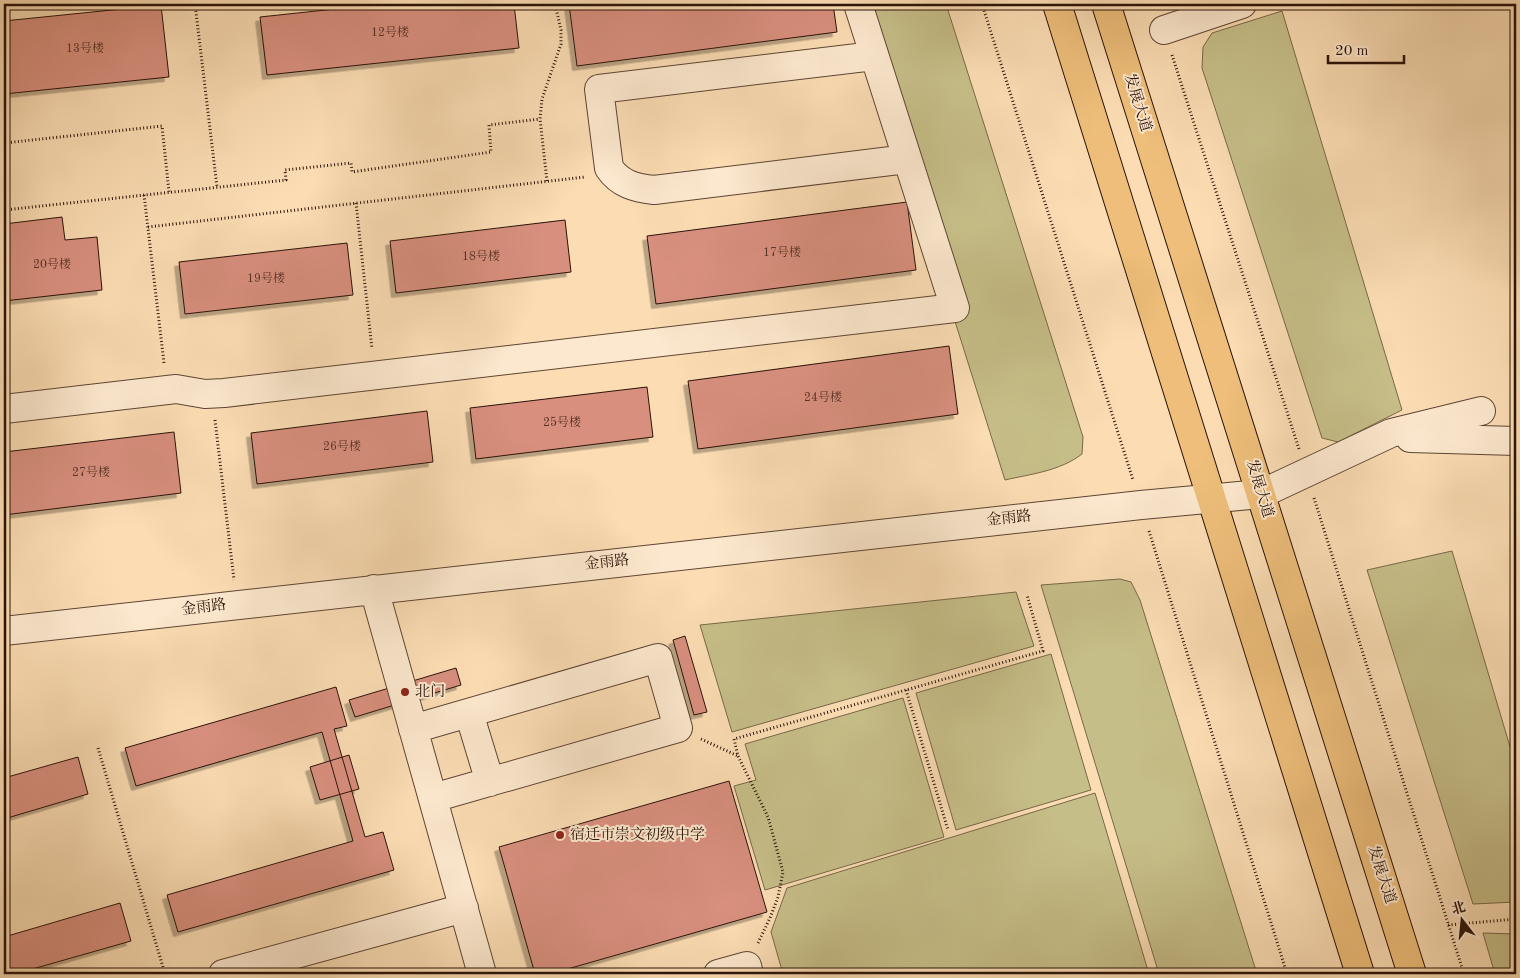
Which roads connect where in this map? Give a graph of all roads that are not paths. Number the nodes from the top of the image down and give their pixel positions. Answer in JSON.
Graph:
{"nodes":[{"id":1,"x":858,"y":4,"type":"edge"},
{"id":2,"x":1057,"y":4,"type":"edge"},
{"id":3,"x":1106,"y":4,"type":"edge"},
{"id":4,"x":1242,"y":4,"type":"edge"},
{"id":5,"x":1164,"y":30,"type":"dead end"},
{"id":6,"x":874,"y":56,"type":"junction"},
{"id":7,"x":907,"y":159,"type":"junction"},
{"id":8,"x":4,"y":409,"type":"edge"},
{"id":9,"x":1481,"y":411,"type":"dead end"},
{"id":10,"x":1383,"y":437,"type":"junction"},
{"id":11,"x":1516,"y":442,"type":"edge"},
{"id":12,"x":1260,"y":494,"type":"junction"},
{"id":13,"x":1210,"y":497,"type":"junction"},
{"id":14,"x":374,"y":589,"type":"junction"},
{"id":15,"x":4,"y":631,"type":"edge"},
{"id":16,"x":469,"y":713,"type":"junction"},
{"id":17,"x":414,"y":729,"type":"junction"},
{"id":18,"x":490,"y":782,"type":"junction"},
{"id":19,"x":433,"y":798,"type":"junction"},
{"id":20,"x":464,"y":908,"type":"junction"},
{"id":21,"x":748,"y":970,"type":"edge"},
{"id":22,"x":223,"y":974,"type":"edge"},
{"id":23,"x":482,"y":974,"type":"edge"},
{"id":24,"x":718,"y":974,"type":"edge"},
{"id":25,"x":1360,"y":974,"type":"edge"},
{"id":26,"x":1412,"y":974,"type":"edge"}],
"edges":[{"from":1,"to":6,"type":"street"},
{"from":2,"to":13,"type":"main road"},
{"from":3,"to":12,"type":"main road","name":"发展大道"},
{"from":4,"to":5,"type":"street"},
{"from":6,"to":7,"type":"street"},
{"from":6,"to":7,"type":"street"},
{"from":7,"to":8,"type":"street"},
{"from":9,"to":10,"type":"street"},
{"from":10,"to":11,"type":"street"},
{"from":10,"to":12,"type":"street"},
{"from":12,"to":13,"type":"street","name":"金雨路"},
{"from":12,"to":26,"type":"main road","name":"发展大道"},
{"from":13,"to":14,"type":"street","name":"金雨路"},
{"from":13,"to":25,"type":"main road"},
{"from":14,"to":15,"type":"street","name":"金雨路"},
{"from":14,"to":17,"type":"street"},
{"from":16,"to":17,"type":"street"},
{"from":16,"to":18,"type":"street"},
{"from":16,"to":18,"type":"street"},
{"from":17,"to":19,"type":"street"},
{"from":18,"to":19,"type":"street"},
{"from":19,"to":20,"type":"street"},
{"from":20,"to":22,"type":"street"},
{"from":20,"to":23,"type":"street"},
{"from":21,"to":24,"type":"street"}]}
